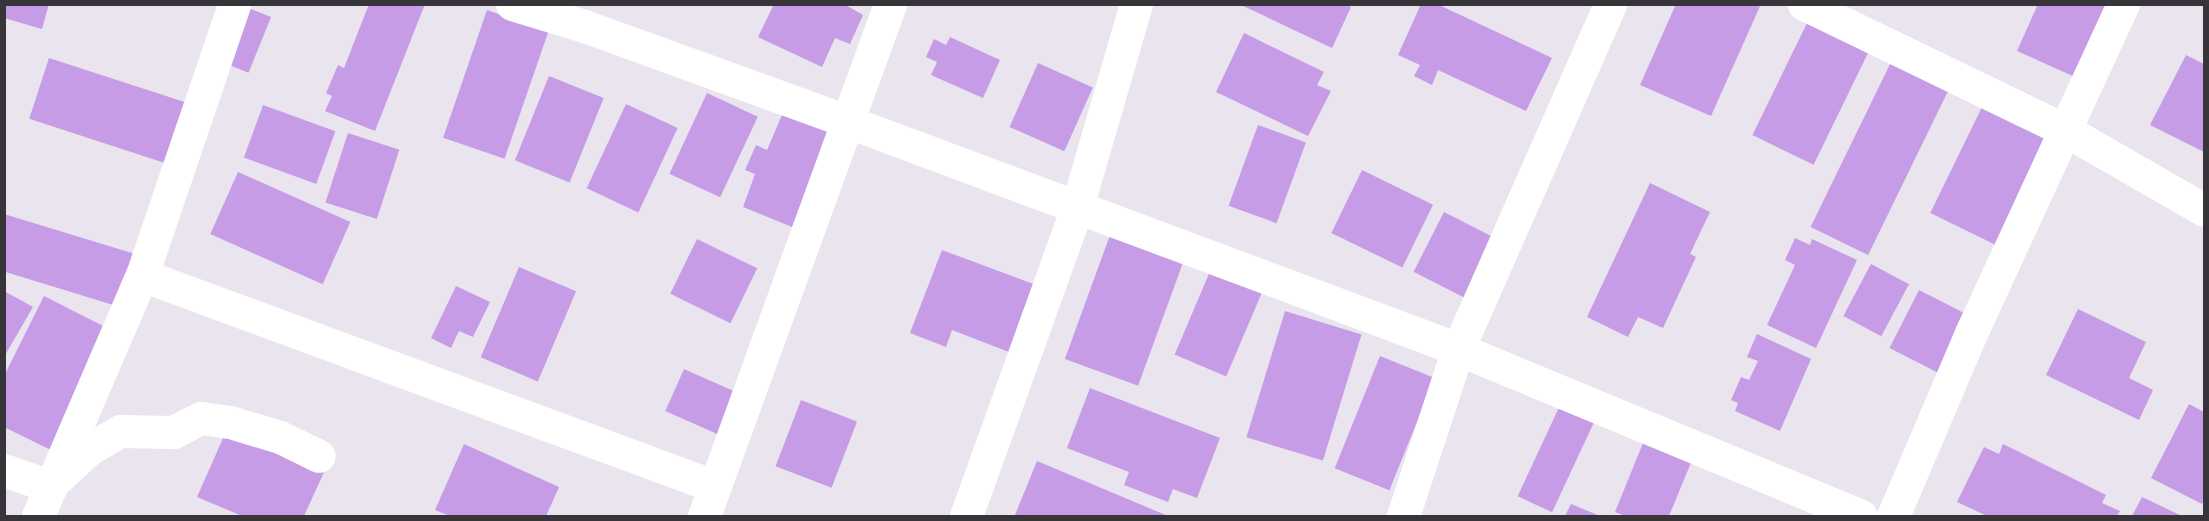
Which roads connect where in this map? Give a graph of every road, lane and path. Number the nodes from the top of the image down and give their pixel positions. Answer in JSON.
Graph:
{"nodes":[{"id":1,"x":234,"y":4,"type":"edge"},
{"id":2,"x":512,"y":4,"type":"edge"},
{"id":3,"x":890,"y":4,"type":"edge"},
{"id":4,"x":1136,"y":4,"type":"edge"},
{"id":5,"x":1610,"y":4,"type":"edge"},
{"id":6,"x":1804,"y":4,"type":"edge"},
{"id":7,"x":2123,"y":4,"type":"edge"},
{"id":8,"x":591,"y":16,"type":"edge"},
{"id":9,"x":849,"y":122,"type":"junction"},
{"id":10,"x":2065,"y":130,"type":"junction"},
{"id":11,"x":1077,"y":207,"type":"junction"},
{"id":12,"x":2205,"y":210,"type":"edge"},
{"id":13,"x":142,"y":275,"type":"junction"},
{"id":14,"x":1458,"y":349,"type":"junction"},
{"id":15,"x":319,"y":456,"type":"dead end"},
{"id":16,"x":4,"y":470,"type":"edge"},
{"id":17,"x":49,"y":486,"type":"junction"},
{"id":18,"x":714,"y":486,"type":"junction"},
{"id":19,"x":38,"y":516,"type":"edge"},
{"id":20,"x":704,"y":516,"type":"edge"},
{"id":21,"x":966,"y":516,"type":"edge"},
{"id":22,"x":1403,"y":516,"type":"edge"},
{"id":23,"x":1861,"y":516,"type":"edge"},
{"id":24,"x":1893,"y":516,"type":"edge"}],
"edges":[{"from":1,"to":13,"type":"street"},
{"from":2,"to":8,"type":"street"},
{"from":3,"to":9,"type":"street"},
{"from":4,"to":11,"type":"street"},
{"from":5,"to":14,"type":"street"},
{"from":6,"to":10,"type":"street"},
{"from":7,"to":10,"type":"street"},
{"from":8,"to":9,"type":"street"},
{"from":9,"to":11,"type":"street"},
{"from":9,"to":18,"type":"street"},
{"from":10,"to":12,"type":"street"},
{"from":10,"to":24,"type":"street"},
{"from":11,"to":14,"type":"street"},
{"from":11,"to":21,"type":"street"},
{"from":13,"to":17,"type":"street"},
{"from":13,"to":18,"type":"street"},
{"from":14,"to":22,"type":"street"},
{"from":14,"to":23,"type":"street"},
{"from":15,"to":17,"type":"street"},
{"from":16,"to":17,"type":"street"},
{"from":17,"to":19,"type":"street"},
{"from":18,"to":20,"type":"street"}]}
